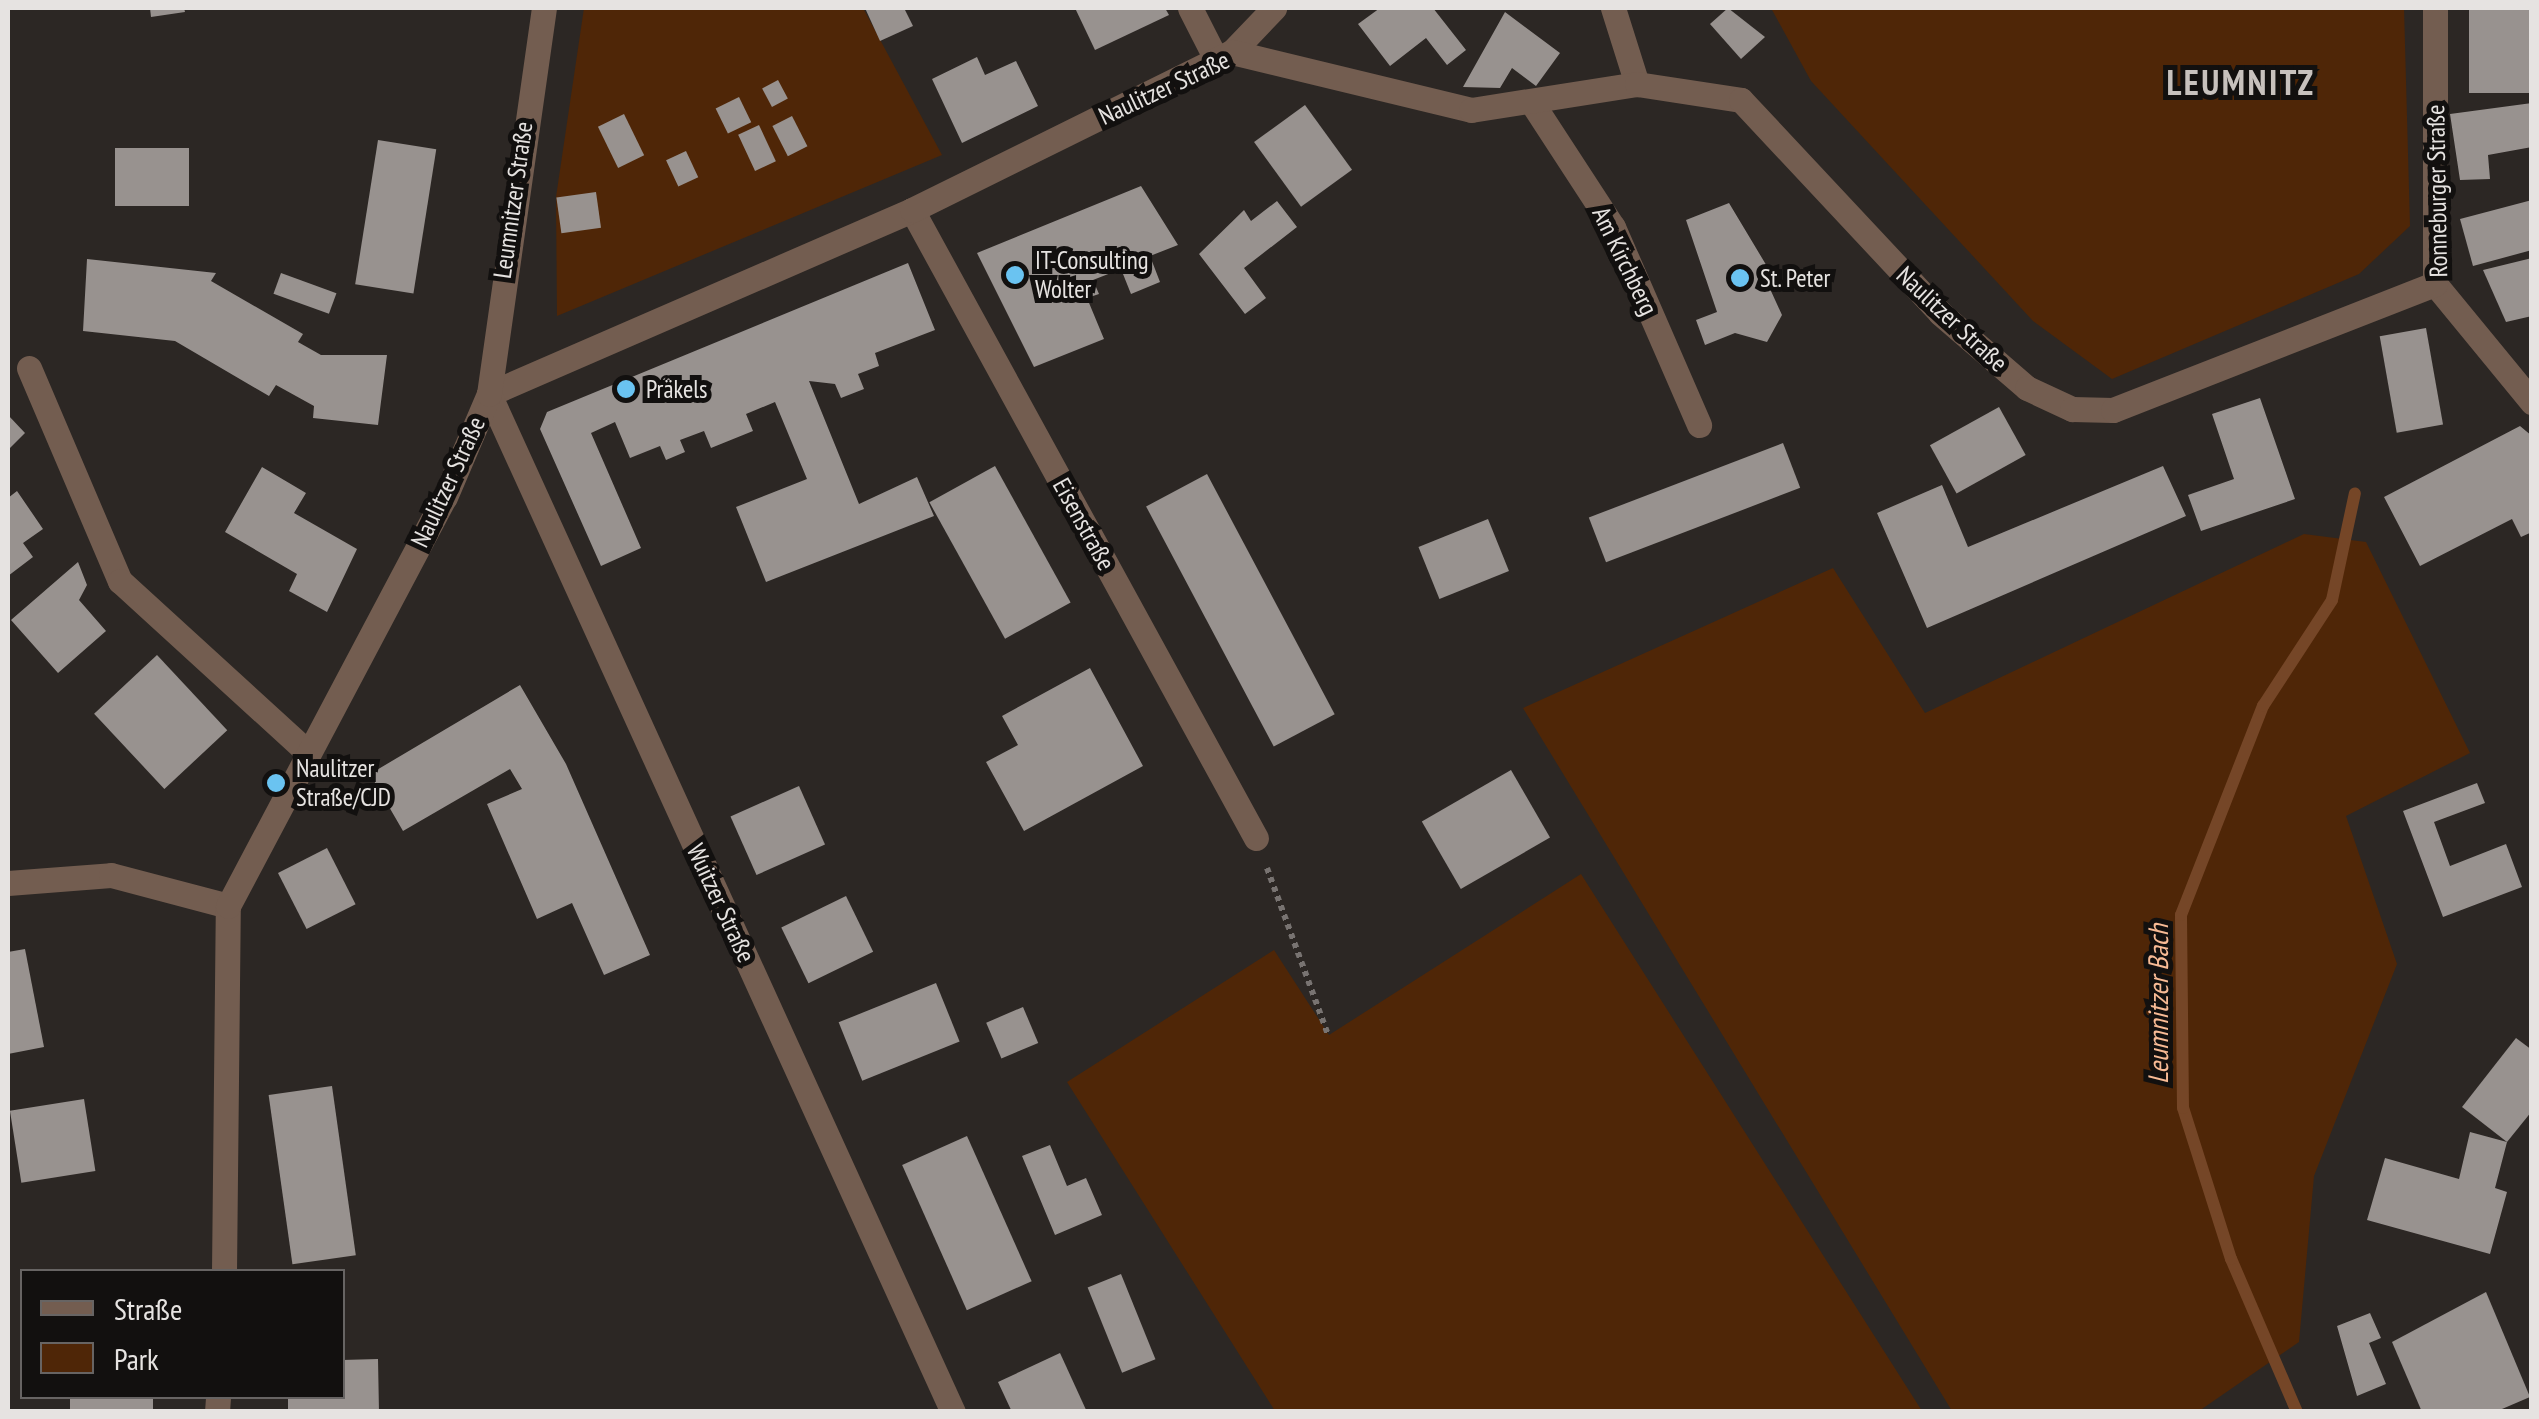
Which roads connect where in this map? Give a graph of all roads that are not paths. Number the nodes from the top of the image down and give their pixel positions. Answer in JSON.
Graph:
{"nodes":[{"id":1,"x":544,"y":8,"type":"edge"},
{"id":2,"x":1190,"y":8,"type":"edge"},
{"id":3,"x":1274,"y":8,"type":"edge"},
{"id":4,"x":1613,"y":8,"type":"edge"},
{"id":5,"x":2435,"y":8,"type":"edge"},
{"id":6,"x":1224,"y":57,"type":"junction"},
{"id":7,"x":1636,"y":84,"type":"junction"},
{"id":8,"x":1534,"y":106,"type":"junction"},
{"id":9,"x":912,"y":210,"type":"junction"},
{"id":10,"x":2434,"y":284,"type":"junction"},
{"id":11,"x":29,"y":368,"type":"dead end"},
{"id":12,"x":488,"y":394,"type":"junction"},
{"id":13,"x":2532,"y":402,"type":"edge"},
{"id":14,"x":1699,"y":425,"type":"dead end"},
{"id":15,"x":305,"y":750,"type":"junction"},
{"id":16,"x":1256,"y":838,"type":"road end"},
{"id":17,"x":8,"y":882,"type":"edge"},
{"id":18,"x":228,"y":906,"type":"junction"},
{"id":19,"x":224,"y":1269,"type":"edge"},
{"id":20,"x":953,"y":1412,"type":"edge"}],
"edges":[{"from":1,"to":12,"type":"street","name":"Leumnitzer Straße"},
{"from":2,"to":6,"type":"street"},
{"from":3,"to":6,"type":"street"},
{"from":4,"to":7,"type":"street"},
{"from":5,"to":10,"type":"street","name":"Ronneburger Straße"},
{"from":6,"to":8,"type":"street","name":"Naulitzer Straße"},
{"from":6,"to":9,"type":"street","name":"Naulitzer Straße"},
{"from":7,"to":8,"type":"street","name":"Naulitzer Straße"},
{"from":7,"to":10,"type":"street","name":"Naulitzer Straße"},
{"from":8,"to":14,"type":"street","name":"Am Kirchberg"},
{"from":9,"to":12,"type":"street","name":"Naulitzer Straße"},
{"from":9,"to":16,"type":"street","name":"Eisenstraße"},
{"from":10,"to":13,"type":"street","name":"Ronneburger Straße"},
{"from":11,"to":15,"type":"street"},
{"from":12,"to":15,"type":"street","name":"Naulitzer Straße"},
{"from":12,"to":20,"type":"street","name":"Wuitzer Straße"},
{"from":15,"to":18,"type":"street","name":"Naulitzer Straße"},
{"from":17,"to":18,"type":"street"},
{"from":18,"to":19,"type":"street","name":"Naulitzer Straße"}]}
